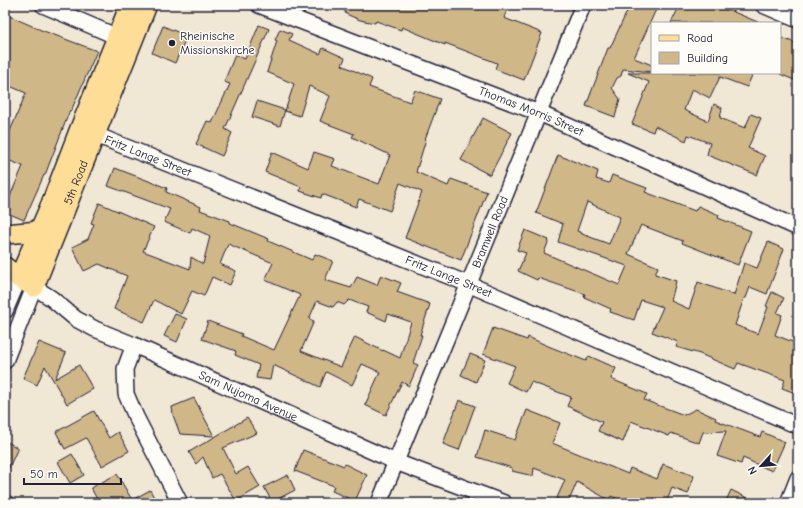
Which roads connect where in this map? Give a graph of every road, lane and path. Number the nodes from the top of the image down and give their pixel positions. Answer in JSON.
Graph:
{"nodes":[{"id":1,"x":43,"y":5,"type":"edge"},
{"id":2,"x":130,"y":5,"type":"edge"},
{"id":3,"x":147,"y":5,"type":"edge"},
{"id":4,"x":259,"y":5,"type":"edge"},
{"id":5,"x":583,"y":5,"type":"edge"},
{"id":6,"x":763,"y":5,"type":"edge"},
{"id":7,"x":798,"y":20,"type":"edge"},
{"id":8,"x":124,"y":40,"type":"junction"},
{"id":9,"x":539,"y":113,"type":"junction"},
{"id":10,"x":96,"y":135,"type":"junction"},
{"id":11,"x":798,"y":228,"type":"edge"},
{"id":12,"x":39,"y":231,"type":"junction"},
{"id":13,"x":5,"y":234,"type":"edge"},
{"id":14,"x":19,"y":277,"type":"edge"},
{"id":15,"x":468,"y":284,"type":"junction"},
{"id":16,"x":5,"y":311,"type":"edge"},
{"id":17,"x":134,"y":345,"type":"junction"},
{"id":18,"x":5,"y":360,"type":"edge"},
{"id":19,"x":798,"y":426,"type":"edge"},
{"id":20,"x":396,"y":462,"type":"junction"},
{"id":21,"x":798,"y":478,"type":"edge"},
{"id":22,"x":180,"y":503,"type":"edge"},
{"id":23,"x":379,"y":503,"type":"edge"},
{"id":24,"x":504,"y":503,"type":"edge"},
{"id":25,"x":788,"y":503,"type":"edge"}],
"edges":[{"from":1,"to":8,"type":"street"},
{"from":2,"to":8,"type":"main road","name":"5th Road"},
{"from":3,"to":8,"type":"main road","name":"5th Road"},
{"from":4,"to":9,"type":"street","name":"Thomas Morris Street"},
{"from":5,"to":9,"type":"street","name":"Bramwell Road"},
{"from":6,"to":7,"type":"street"},
{"from":8,"to":10,"type":"main road","name":"5th Road"},
{"from":8,"to":12,"type":"main road","name":"5th Road"},
{"from":9,"to":11,"type":"street","name":"Thomas Morris Street"},
{"from":9,"to":15,"type":"street","name":"Bramwell Road"},
{"from":10,"to":14,"type":"main road","name":"5th Road"},
{"from":10,"to":15,"type":"street","name":"Fritz Lange Street"},
{"from":12,"to":13,"type":"main road"},
{"from":12,"to":14,"type":"main road","name":"5th Road"},
{"from":14,"to":16,"type":"street","name":"5th Road"},
{"from":14,"to":17,"type":"street","name":"Sam Nujoma Avenue"},
{"from":14,"to":18,"type":"street","name":"5th Road"},
{"from":15,"to":19,"type":"street","name":"Fritz Lange Street"},
{"from":15,"to":20,"type":"street","name":"Bramwell Road"},
{"from":17,"to":20,"type":"street","name":"Sam Nujoma Avenue"},
{"from":17,"to":22,"type":"street"},
{"from":20,"to":23,"type":"street","name":"Bramwell Road"},
{"from":20,"to":24,"type":"street","name":"Sam Nujoma Avenue"},
{"from":21,"to":25,"type":"street"}]}
